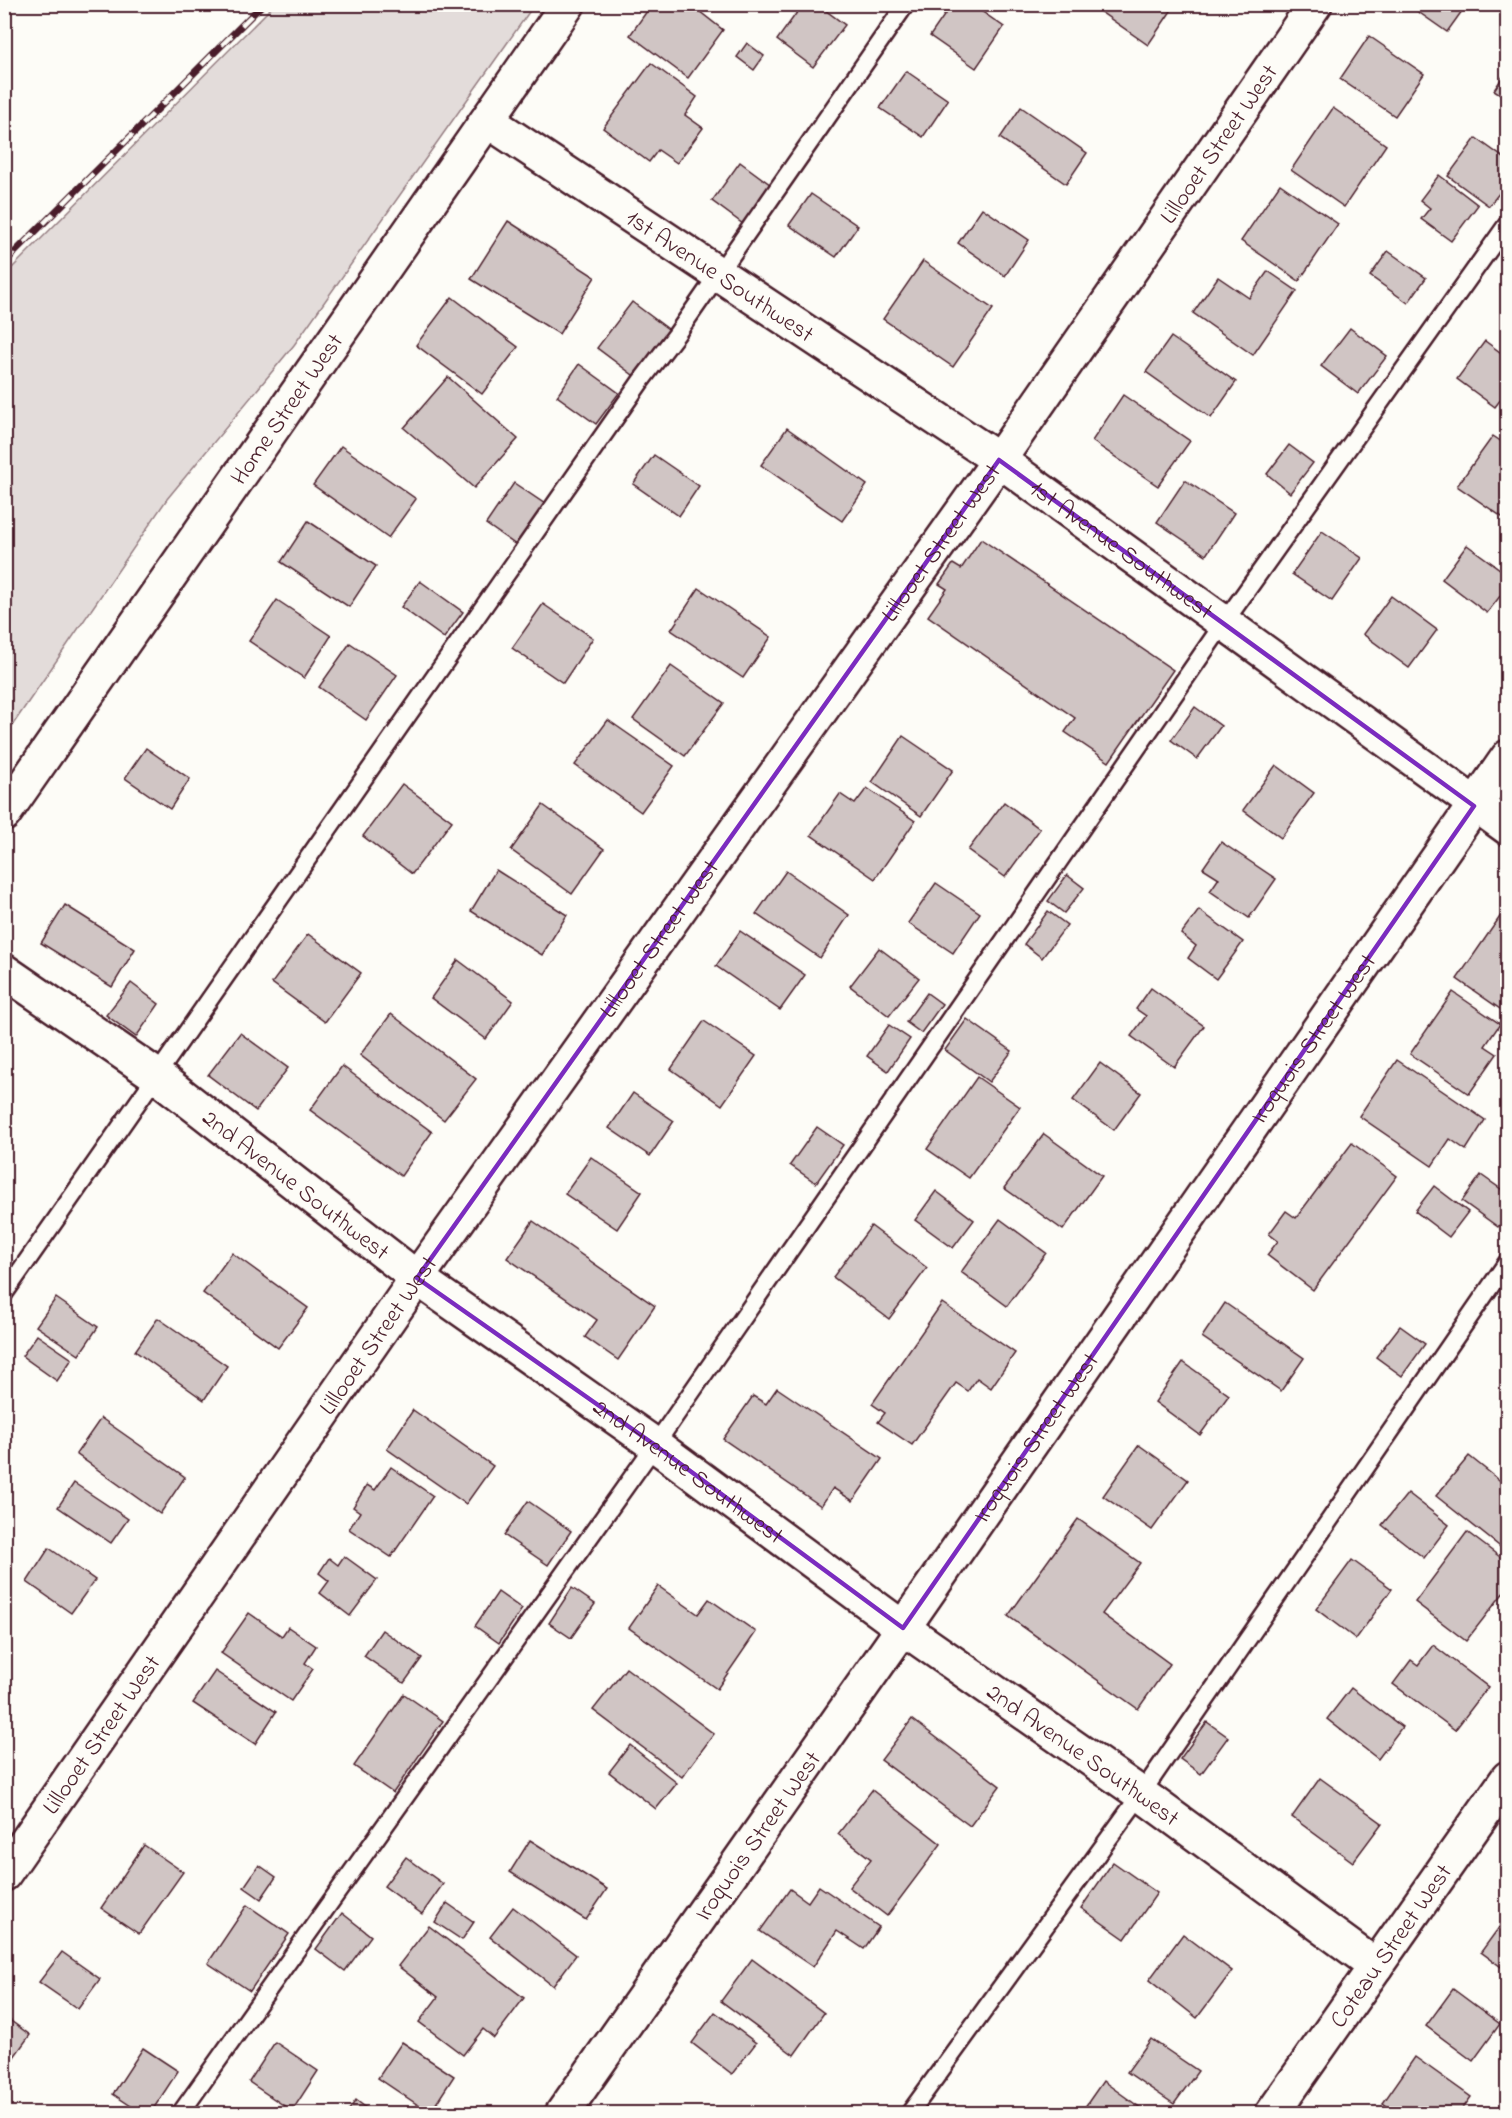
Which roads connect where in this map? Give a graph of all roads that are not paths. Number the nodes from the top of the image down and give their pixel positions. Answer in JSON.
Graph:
{"nodes":[{"id":1,"x":568,"y":4,"type":"edge"},
{"id":2,"x":906,"y":4,"type":"edge"},
{"id":3,"x":1315,"y":4,"type":"edge"},
{"id":4,"x":488,"y":121,"type":"junction"},
{"id":5,"x":1508,"y":223,"type":"edge"},
{"id":6,"x":719,"y":273,"type":"junction"},
{"id":7,"x":999,"y":460,"type":"junction"},
{"id":8,"x":1222,"y":624,"type":"junction"},
{"id":9,"x":1508,"y":757,"type":"edge"},
{"id":10,"x":1474,"y":806,"type":"junction"},
{"id":11,"x":4,"y":814,"type":"edge"},
{"id":12,"x":1508,"y":828,"type":"edge"},
{"id":13,"x":4,"y":971,"type":"edge"},
{"id":14,"x":157,"y":1076,"type":"junction"},
{"id":15,"x":1508,"y":1261,"type":"edge"},
{"id":16,"x":417,"y":1278,"type":"junction"},
{"id":17,"x":4,"y":1294,"type":"edge"},
{"id":18,"x":655,"y":1445,"type":"junction"},
{"id":19,"x":903,"y":1628,"type":"junction"},
{"id":20,"x":1508,"y":1778,"type":"edge"},
{"id":21,"x":1141,"y":1794,"type":"junction"},
{"id":22,"x":4,"y":1874,"type":"edge"},
{"id":23,"x":1376,"y":1966,"type":"junction"},
{"id":24,"x":180,"y":2114,"type":"edge"},
{"id":25,"x":562,"y":2114,"type":"edge"},
{"id":26,"x":909,"y":2114,"type":"edge"},
{"id":27,"x":1272,"y":2114,"type":"edge"}],
"edges":[{"from":1,"to":4,"type":"street","name":"Home Street West"},
{"from":2,"to":6,"type":"lane"},
{"from":3,"to":7,"type":"street","name":"Lillooet Street West"},
{"from":4,"to":6,"type":"street","name":"1st Avenue Southwest"},
{"from":4,"to":11,"type":"street","name":"Home Street West"},
{"from":5,"to":8,"type":"lane"},
{"from":6,"to":7,"type":"street","name":"1st Avenue Southwest"},
{"from":6,"to":14,"type":"lane"},
{"from":7,"to":8,"type":"street","name":"1st Avenue Southwest"},
{"from":7,"to":16,"type":"street","name":"Lillooet Street West"},
{"from":8,"to":10,"type":"street","name":"1st Avenue Southwest"},
{"from":8,"to":18,"type":"lane"},
{"from":9,"to":10,"type":"street","name":"Iroquois Street West"},
{"from":10,"to":12,"type":"street","name":"1st Avenue Southwest"},
{"from":10,"to":19,"type":"street","name":"Iroquois Street West"},
{"from":13,"to":14,"type":"street","name":"2nd Avenue Southwest"},
{"from":14,"to":16,"type":"street","name":"2nd Avenue Southwest"},
{"from":14,"to":17,"type":"lane"},
{"from":15,"to":21,"type":"lane"},
{"from":16,"to":18,"type":"street","name":"2nd Avenue Southwest"},
{"from":16,"to":22,"type":"street","name":"Lillooet Street West"},
{"from":18,"to":19,"type":"street","name":"2nd Avenue Southwest"},
{"from":18,"to":24,"type":"lane"},
{"from":19,"to":21,"type":"street","name":"2nd Avenue Southwest"},
{"from":19,"to":25,"type":"street","name":"Iroquois Street West"},
{"from":20,"to":23,"type":"street","name":"Coteau Street West"},
{"from":21,"to":23,"type":"street","name":"2nd Avenue Southwest"},
{"from":21,"to":26,"type":"lane"},
{"from":23,"to":27,"type":"street","name":"Coteau Street West"}]}
